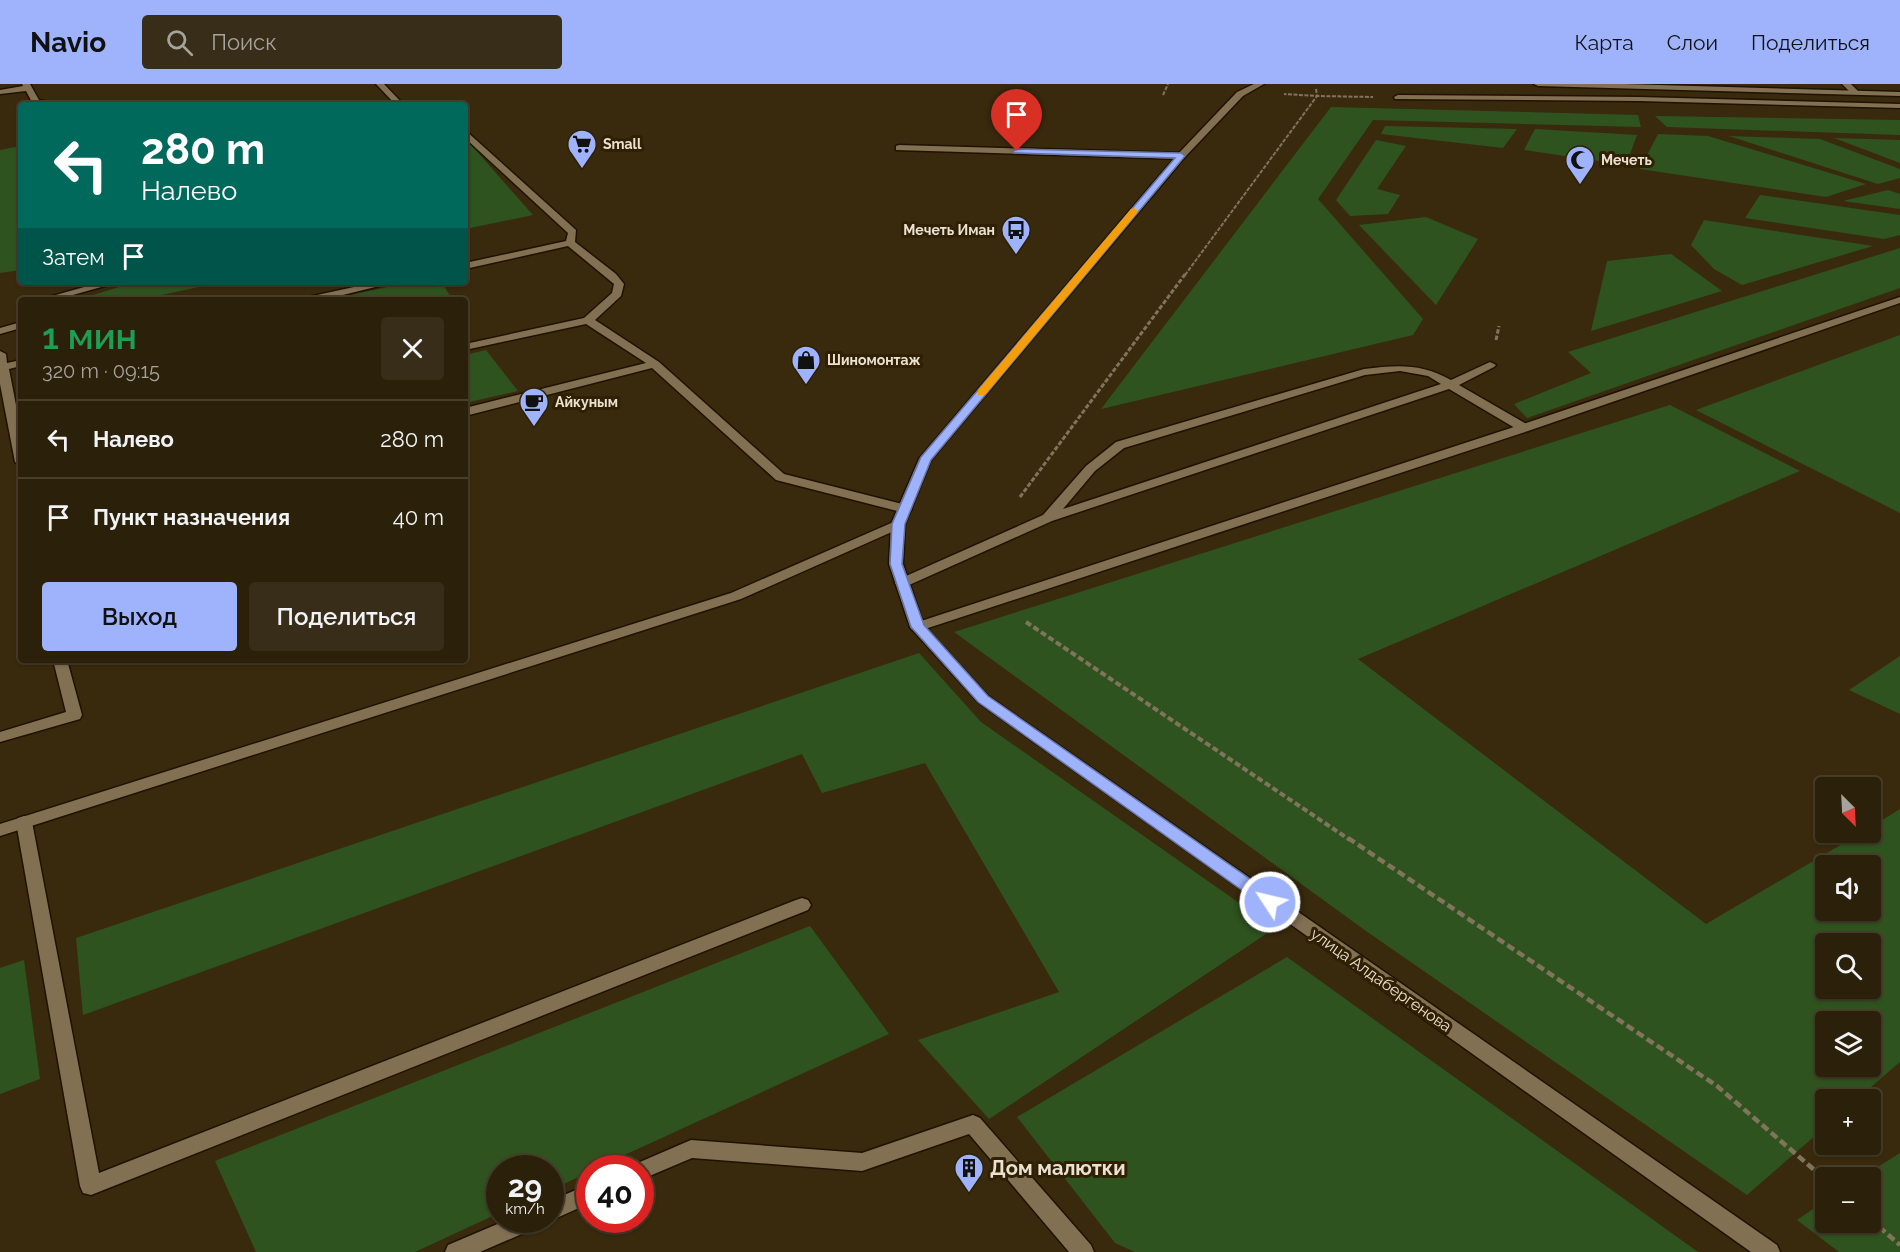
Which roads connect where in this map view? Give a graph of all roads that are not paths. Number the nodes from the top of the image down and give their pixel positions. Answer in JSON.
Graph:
{"nodes":[{"id":1,"x":380,"y":84,"type":"edge"},
{"id":2,"x":1260,"y":84,"type":"edge"},
{"id":3,"x":1538,"y":84,"type":"edge"},
{"id":4,"x":1846,"y":84,"type":"edge"},
{"id":5,"x":27,"y":86,"type":"edge"},
{"id":6,"x":1626,"y":86,"type":"junction"},
{"id":7,"x":0,"y":92,"type":"edge"},
{"id":8,"x":1855,"y":92,"type":"junction"},
{"id":9,"x":1900,"y":93,"type":"edge"},
{"id":10,"x":1398,"y":97,"type":"road end"},
{"id":11,"x":1639,"y":99,"type":"junction"},
{"id":12,"x":36,"y":102,"type":"edge"},
{"id":13,"x":397,"y":102,"type":"edge"},
{"id":14,"x":1900,"y":106,"type":"edge"},
{"id":15,"x":468,"y":136,"type":"edge"},
{"id":16,"x":900,"y":148,"type":"dead end"},
{"id":17,"x":1181,"y":156,"type":"junction"},
{"id":18,"x":570,"y":243,"type":"junction"},
{"id":19,"x":468,"y":265,"type":"edge"},
{"id":20,"x":102,"y":285,"type":"edge"},
{"id":21,"x":377,"y":285,"type":"edge"},
{"id":22,"x":56,"y":297,"type":"edge"},
{"id":23,"x":322,"y":297,"type":"edge"},
{"id":24,"x":1900,"y":300,"type":"edge"},
{"id":25,"x":588,"y":320,"type":"junction"},
{"id":26,"x":18,"y":327,"type":"edge"},
{"id":27,"x":0,"y":331,"type":"edge"},
{"id":28,"x":468,"y":346,"type":"edge"},
{"id":29,"x":0,"y":354,"type":"edge"},
{"id":30,"x":18,"y":364,"type":"edge"},
{"id":31,"x":655,"y":364,"type":"junction"},
{"id":32,"x":1490,"y":365,"type":"dead end"},
{"id":33,"x":3,"y":367,"type":"junction"},
{"id":34,"x":1452,"y":384,"type":"junction"},
{"id":35,"x":468,"y":411,"type":"edge"},
{"id":36,"x":1524,"y":428,"type":"junction"},
{"id":37,"x":18,"y":446,"type":"edge"},
{"id":38,"x":902,"y":517,"type":"junction"},
{"id":39,"x":1047,"y":518,"type":"junction"},
{"id":40,"x":902,"y":583,"type":"junction"},
{"id":41,"x":917,"y":627,"type":"junction"},
{"id":42,"x":61,"y":663,"type":"edge"},
{"id":43,"x":0,"y":737,"type":"edge"},
{"id":44,"x":24,"y":822,"type":"junction"},
{"id":45,"x":0,"y":830,"type":"edge"},
{"id":46,"x":802,"y":905,"type":"dead end"},
{"id":47,"x":654,"y":1165,"type":"edge"},
{"id":48,"x":500,"y":1233,"type":"edge"},
{"id":49,"x":456,"y":1252,"type":"edge"},
{"id":50,"x":1083,"y":1252,"type":"edge"},
{"id":51,"x":1768,"y":1252,"type":"edge"}],
"edges":[{"from":1,"to":13,"type":"street"},
{"from":2,"to":17,"type":"street","name":"улица Алдабергенова"},
{"from":3,"to":6,"type":"street"},
{"from":4,"to":8,"type":"street"},
{"from":5,"to":7,"type":"street"},
{"from":5,"to":12,"type":"street"},
{"from":6,"to":8,"type":"street"},
{"from":6,"to":11,"type":"street"},
{"from":8,"to":9,"type":"street"},
{"from":10,"to":11,"type":"street"},
{"from":11,"to":14,"type":"street"},
{"from":15,"to":18,"type":"street"},
{"from":16,"to":17,"type":"street"},
{"from":17,"to":38,"type":"street","name":"улица Алдабергенова"},
{"from":18,"to":19,"type":"street"},
{"from":18,"to":25,"type":"street"},
{"from":20,"to":22,"type":"street"},
{"from":21,"to":23,"type":"street"},
{"from":24,"to":36,"type":"street"},
{"from":25,"to":28,"type":"street"},
{"from":25,"to":31,"type":"street"},
{"from":26,"to":27,"type":"street"},
{"from":29,"to":33,"type":"street"},
{"from":30,"to":33,"type":"street"},
{"from":31,"to":35,"type":"street"},
{"from":31,"to":38,"type":"street"},
{"from":32,"to":34,"type":"street"},
{"from":33,"to":37,"type":"street"},
{"from":34,"to":36,"type":"street"},
{"from":34,"to":39,"type":"street"},
{"from":34,"to":39,"type":"street"},
{"from":36,"to":41,"type":"street"},
{"from":38,"to":40,"type":"street","name":"улица Алдабергенова"},
{"from":38,"to":44,"type":"street"},
{"from":39,"to":40,"type":"street"},
{"from":40,"to":41,"type":"street","name":"улица Алдабергенова"},
{"from":41,"to":51,"type":"street","name":"улица Алдабергенова"},
{"from":42,"to":43,"type":"street"},
{"from":44,"to":45,"type":"street"},
{"from":44,"to":46,"type":"street"},
{"from":47,"to":50,"type":"street"},
{"from":48,"to":49,"type":"street"}]}
